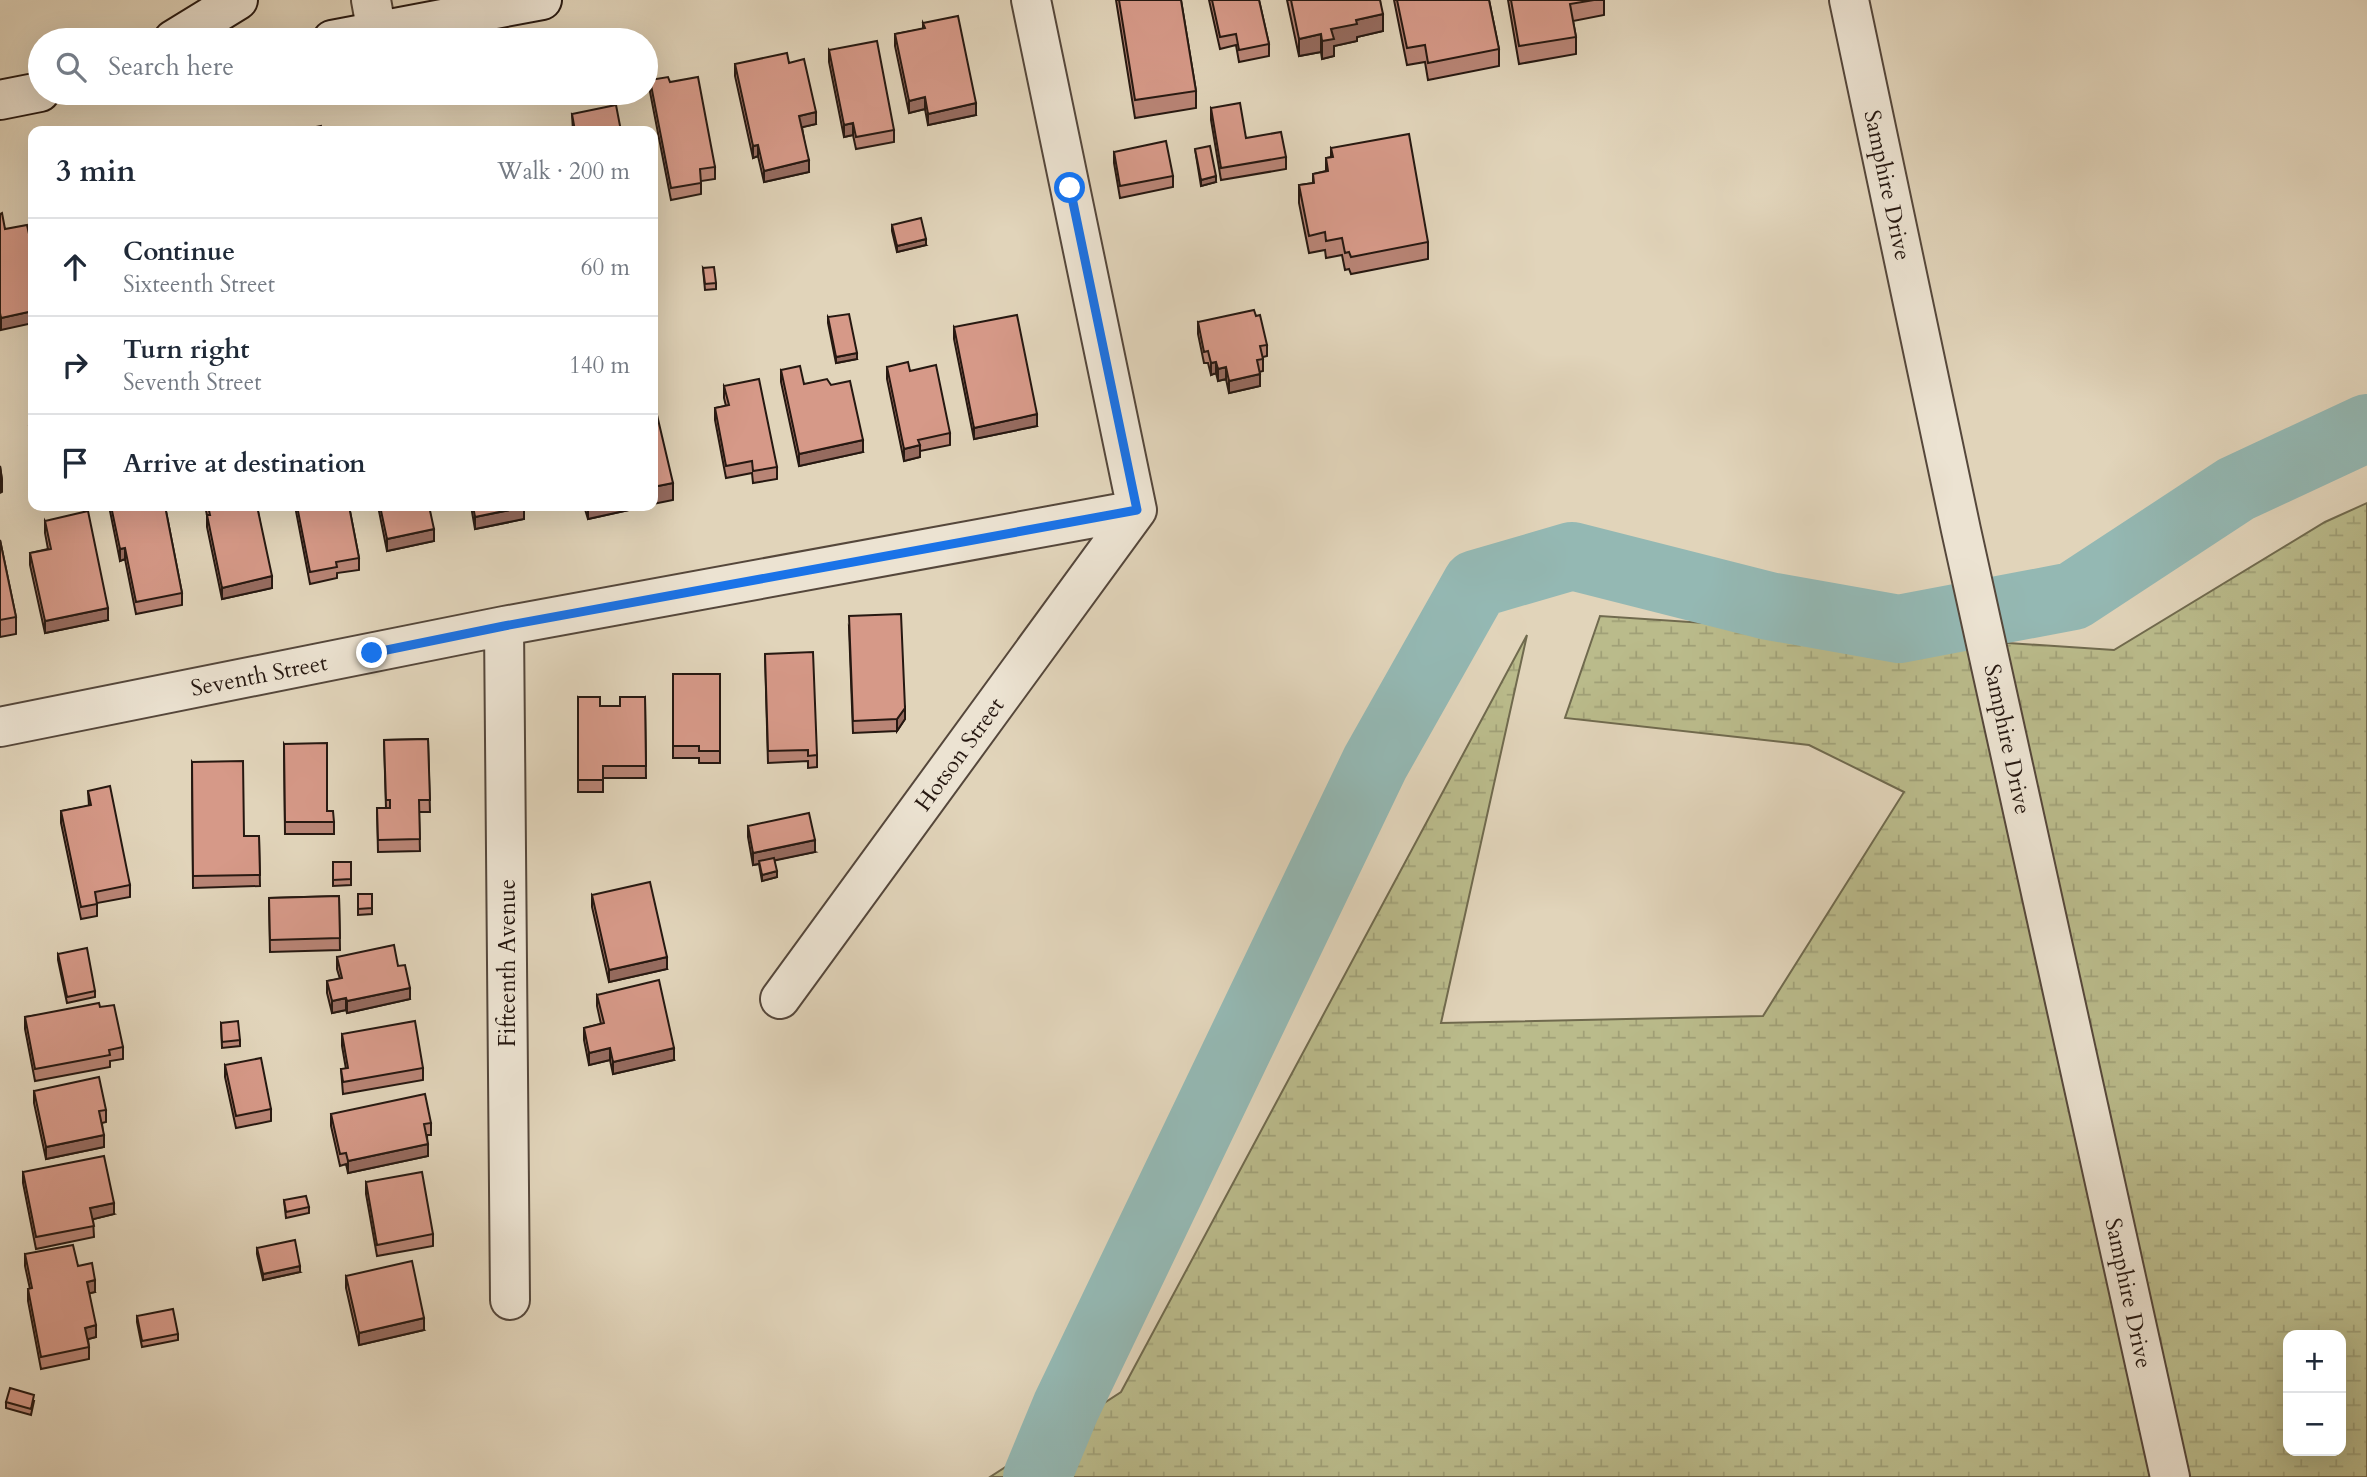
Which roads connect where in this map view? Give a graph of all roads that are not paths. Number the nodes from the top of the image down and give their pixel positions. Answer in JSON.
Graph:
{"nodes":[{"id":1,"x":238,"y":0,"type":"edge"},
{"id":2,"x":542,"y":0,"type":"edge"},
{"id":3,"x":1031,"y":0,"type":"edge"},
{"id":4,"x":1849,"y":0,"type":"edge"},
{"id":5,"x":374,"y":16,"type":"edge"},
{"id":6,"x":192,"y":28,"type":"edge"},
{"id":7,"x":353,"y":28,"type":"edge"},
{"id":8,"x":28,"y":94,"type":"edge"},
{"id":9,"x":0,"y":100,"type":"edge"},
{"id":10,"x":1137,"y":510,"type":"junction"},
{"id":11,"x":504,"y":626,"type":"junction"},
{"id":12,"x":0,"y":727,"type":"edge"},
{"id":13,"x":780,"y":999,"type":"dead end"},
{"id":14,"x":510,"y":1300,"type":"dead end"},
{"id":15,"x":2170,"y":1477,"type":"edge"}],
"edges":[{"from":1,"to":6,"type":"street"},
{"from":2,"to":5,"type":"street"},
{"from":3,"to":10,"type":"street"},
{"from":4,"to":15,"type":"street","name":"Samphire Drive"},
{"from":5,"to":7,"type":"street"},
{"from":8,"to":9,"type":"street"},
{"from":10,"to":11,"type":"street","name":"Seventh Street"},
{"from":10,"to":13,"type":"street","name":"Hotson Street"},
{"from":11,"to":12,"type":"street","name":"Seventh Street"},
{"from":11,"to":14,"type":"street","name":"Fifteenth Avenue"}]}
